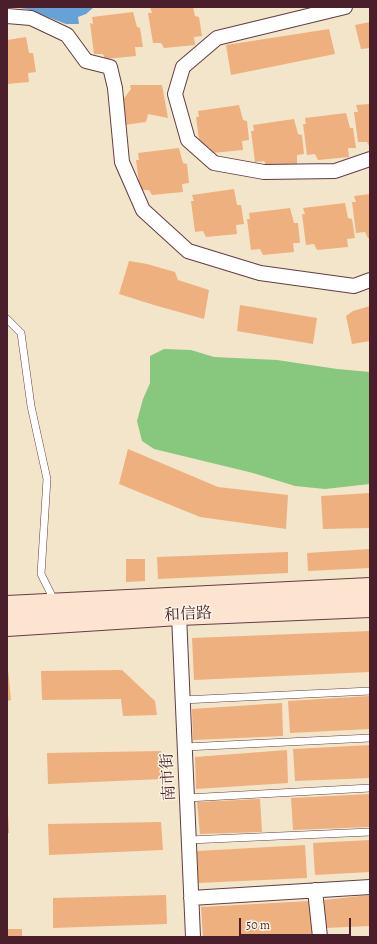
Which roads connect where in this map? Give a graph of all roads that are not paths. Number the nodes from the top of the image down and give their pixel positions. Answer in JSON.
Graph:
{"nodes":[{"id":1,"x":341,"y":7,"type":"edge"},
{"id":2,"x":7,"y":16,"type":"edge"},
{"id":3,"x":370,"y":159,"type":"edge"},
{"id":4,"x":370,"y":280,"type":"edge"},
{"id":5,"x":7,"y":319,"type":"edge"},
{"id":6,"x":370,"y":588,"type":"edge"},
{"id":7,"x":56,"y":604,"type":"junction"},
{"id":8,"x":7,"y":606,"type":"edge"},
{"id":9,"x":370,"y":607,"type":"edge"},
{"id":10,"x":179,"y":615,"type":"junction"},
{"id":11,"x":7,"y":626,"type":"edge"},
{"id":12,"x":370,"y":691,"type":"edge"},
{"id":13,"x":182,"y":700,"type":"junction"},
{"id":14,"x":370,"y":738,"type":"edge"},
{"id":15,"x":185,"y":747,"type":"junction"},
{"id":16,"x":370,"y":788,"type":"edge"},
{"id":17,"x":187,"y":798,"type":"junction"},
{"id":18,"x":370,"y":832,"type":"edge"},
{"id":19,"x":189,"y":840,"type":"junction"},
{"id":20,"x":370,"y":887,"type":"edge"},
{"id":21,"x":315,"y":890,"type":"junction"},
{"id":22,"x":192,"y":898,"type":"junction"},
{"id":23,"x":193,"y":937,"type":"edge"},
{"id":24,"x":320,"y":937,"type":"edge"}],
"edges":[{"from":1,"to":3,"type":"street"},
{"from":2,"to":4,"type":"street"},
{"from":5,"to":7,"type":"lane"},
{"from":6,"to":7,"type":"street","name":"和信路"},
{"from":7,"to":8,"type":"street","name":"和信路"},
{"from":9,"to":10,"type":"street","name":"和信路"},
{"from":10,"to":11,"type":"street","name":"和信路"},
{"from":10,"to":13,"type":"street","name":"南市街"},
{"from":12,"to":13,"type":"lane"},
{"from":13,"to":15,"type":"street","name":"南市街"},
{"from":14,"to":15,"type":"lane"},
{"from":15,"to":17,"type":"street","name":"南市街"},
{"from":16,"to":17,"type":"lane"},
{"from":17,"to":19,"type":"street","name":"南市街"},
{"from":18,"to":19,"type":"lane"},
{"from":19,"to":22,"type":"street","name":"南市街"},
{"from":20,"to":21,"type":"street"},
{"from":21,"to":22,"type":"street"},
{"from":21,"to":24,"type":"street"},
{"from":22,"to":23,"type":"street","name":"南市街"}]}
